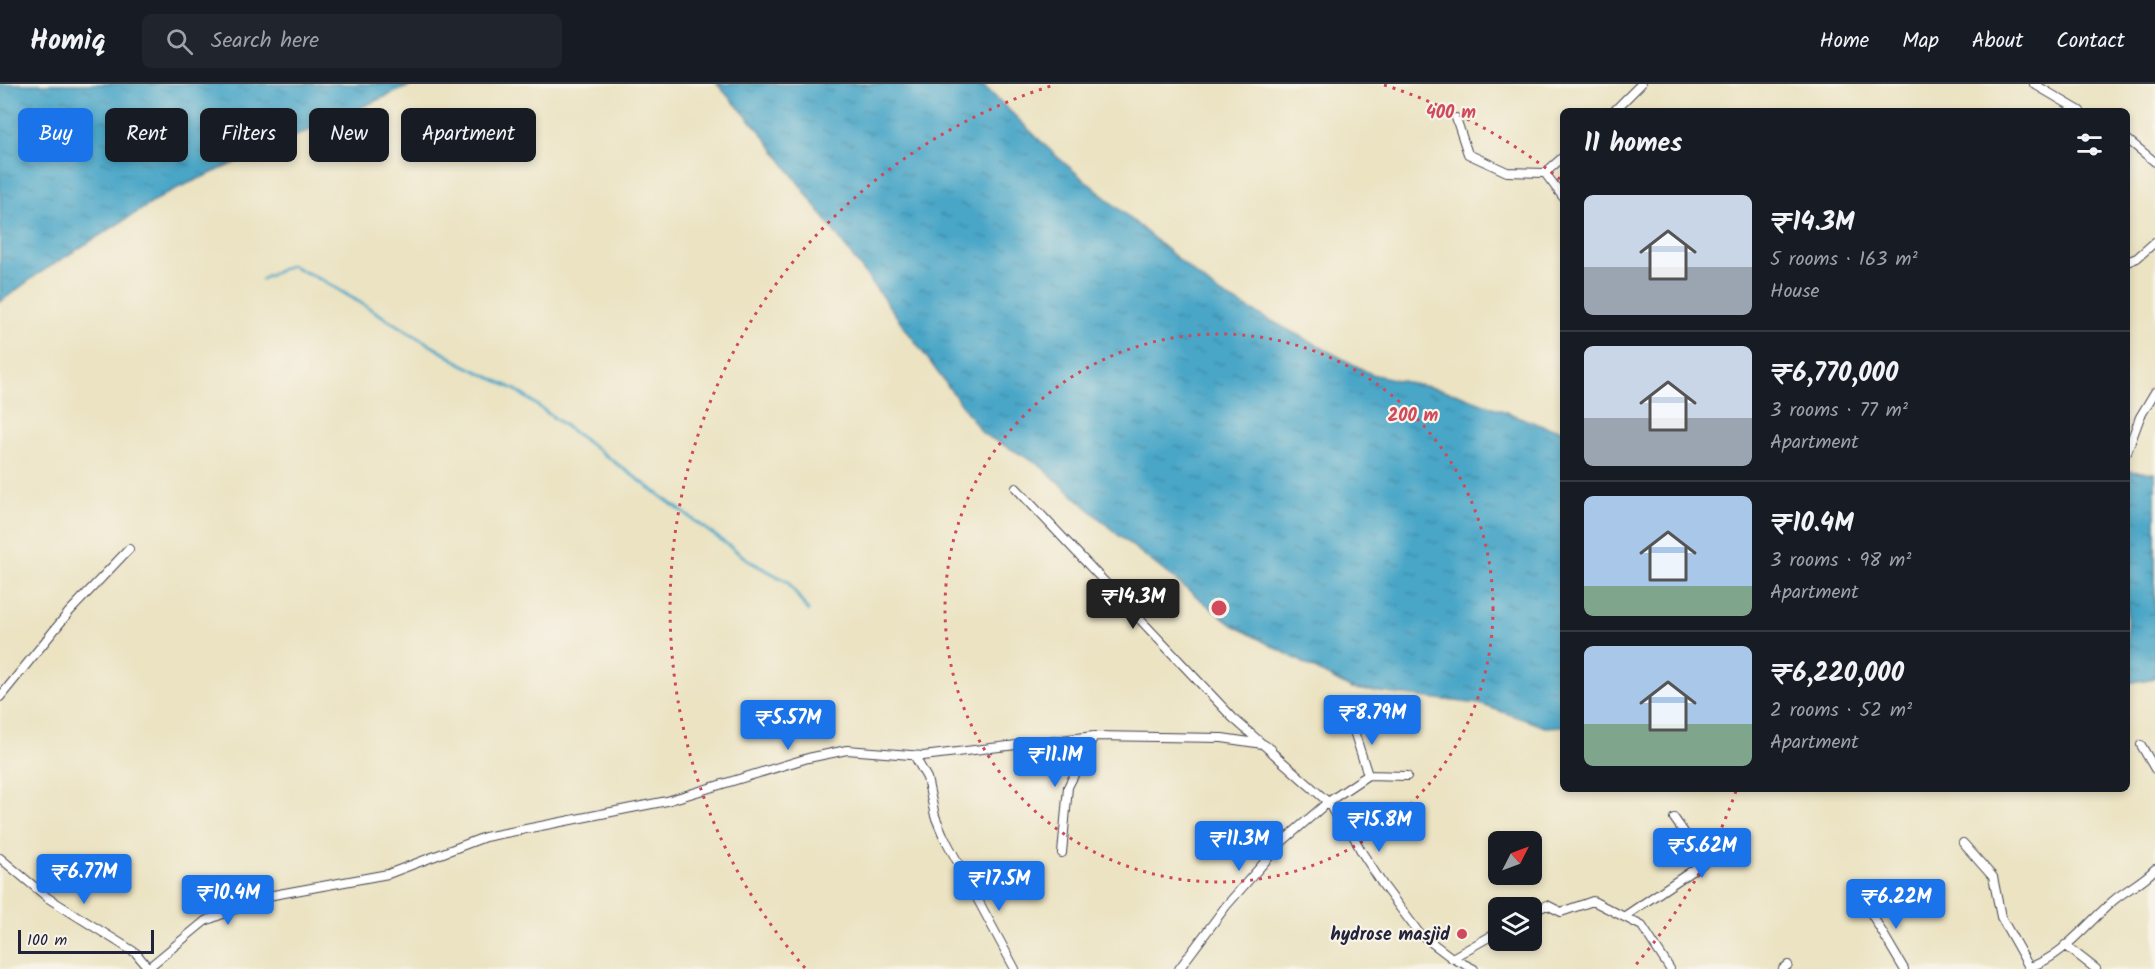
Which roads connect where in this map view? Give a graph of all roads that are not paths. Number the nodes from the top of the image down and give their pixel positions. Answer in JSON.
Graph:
{"nodes":[{"id":1,"x":1641,"y":84,"type":"edge"},
{"id":2,"x":2034,"y":84,"type":"edge"},
{"id":3,"x":1617,"y":108,"type":"edge"},
{"id":4,"x":2075,"y":108,"type":"edge"},
{"id":5,"x":1456,"y":118,"type":"dead end"},
{"id":6,"x":2130,"y":141,"type":"edge"},
{"id":7,"x":1560,"y":160,"type":"edge"},
{"id":8,"x":2155,"y":162,"type":"edge"},
{"id":9,"x":1545,"y":173,"type":"junction"},
{"id":10,"x":1560,"y":193,"type":"edge"},
{"id":11,"x":2155,"y":242,"type":"edge"},
{"id":12,"x":2130,"y":261,"type":"edge"},
{"id":13,"x":2155,"y":392,"type":"edge"},
{"id":14,"x":2130,"y":444,"type":"edge"},
{"id":15,"x":1016,"y":488,"type":"dead end"},
{"id":16,"x":129,"y":549,"type":"dead end"},
{"id":17,"x":0,"y":697,"type":"edge"},
{"id":18,"x":1352,"y":725,"type":"dead end"},
{"id":19,"x":1094,"y":735,"type":"junction"},
{"id":20,"x":2141,"y":745,"type":"dead end"},
{"id":21,"x":1271,"y":749,"type":"junction"},
{"id":22,"x":914,"y":755,"type":"junction"},
{"id":23,"x":2155,"y":769,"type":"edge"},
{"id":24,"x":1368,"y":775,"type":"junction"},
{"id":25,"x":1407,"y":776,"type":"dead end"},
{"id":26,"x":1328,"y":802,"type":"junction"},
{"id":27,"x":1674,"y":818,"type":"dead end"},
{"id":28,"x":1963,"y":843,"type":"dead end"},
{"id":29,"x":1062,"y":853,"type":"dead end"},
{"id":30,"x":0,"y":858,"type":"edge"},
{"id":31,"x":2155,"y":869,"type":"edge"},
{"id":32,"x":1865,"y":903,"type":"dead end"},
{"id":33,"x":1542,"y":907,"type":"edge"},
{"id":34,"x":1625,"y":916,"type":"junction"},
{"id":35,"x":1488,"y":938,"type":"edge"},
{"id":36,"x":2065,"y":945,"type":"junction"},
{"id":37,"x":1452,"y":958,"type":"junction"},
{"id":38,"x":148,"y":968,"type":"edge"},
{"id":39,"x":2028,"y":968,"type":"edge"},
{"id":40,"x":1015,"y":969,"type":"edge"},
{"id":41,"x":1179,"y":969,"type":"edge"},
{"id":42,"x":1474,"y":969,"type":"edge"},
{"id":43,"x":1670,"y":969,"type":"edge"},
{"id":44,"x":1904,"y":969,"type":"edge"},
{"id":45,"x":2096,"y":969,"type":"edge"}],
"edges":[{"from":1,"to":3,"type":"street"},
{"from":2,"to":4,"type":"street"},
{"from":5,"to":9,"type":"street"},
{"from":6,"to":8,"type":"street"},
{"from":7,"to":9,"type":"street"},
{"from":9,"to":10,"type":"street"},
{"from":11,"to":12,"type":"street"},
{"from":13,"to":14,"type":"street"},
{"from":15,"to":21,"type":"street"},
{"from":16,"to":17,"type":"street"},
{"from":18,"to":24,"type":"street"},
{"from":19,"to":21,"type":"street"},
{"from":19,"to":22,"type":"street"},
{"from":19,"to":29,"type":"street"},
{"from":20,"to":23,"type":"street"},
{"from":21,"to":26,"type":"street"},
{"from":22,"to":38,"type":"street"},
{"from":22,"to":40,"type":"street"},
{"from":24,"to":25,"type":"street"},
{"from":24,"to":26,"type":"street"},
{"from":26,"to":37,"type":"street"},
{"from":26,"to":41,"type":"street"},
{"from":27,"to":34,"type":"street"},
{"from":28,"to":39,"type":"street"},
{"from":30,"to":38,"type":"street"},
{"from":31,"to":36,"type":"street"},
{"from":32,"to":44,"type":"street"},
{"from":33,"to":34,"type":"street"},
{"from":34,"to":43,"type":"street"},
{"from":35,"to":37,"type":"street"},
{"from":36,"to":39,"type":"street"},
{"from":36,"to":45,"type":"street"},
{"from":37,"to":42,"type":"street"}]}
